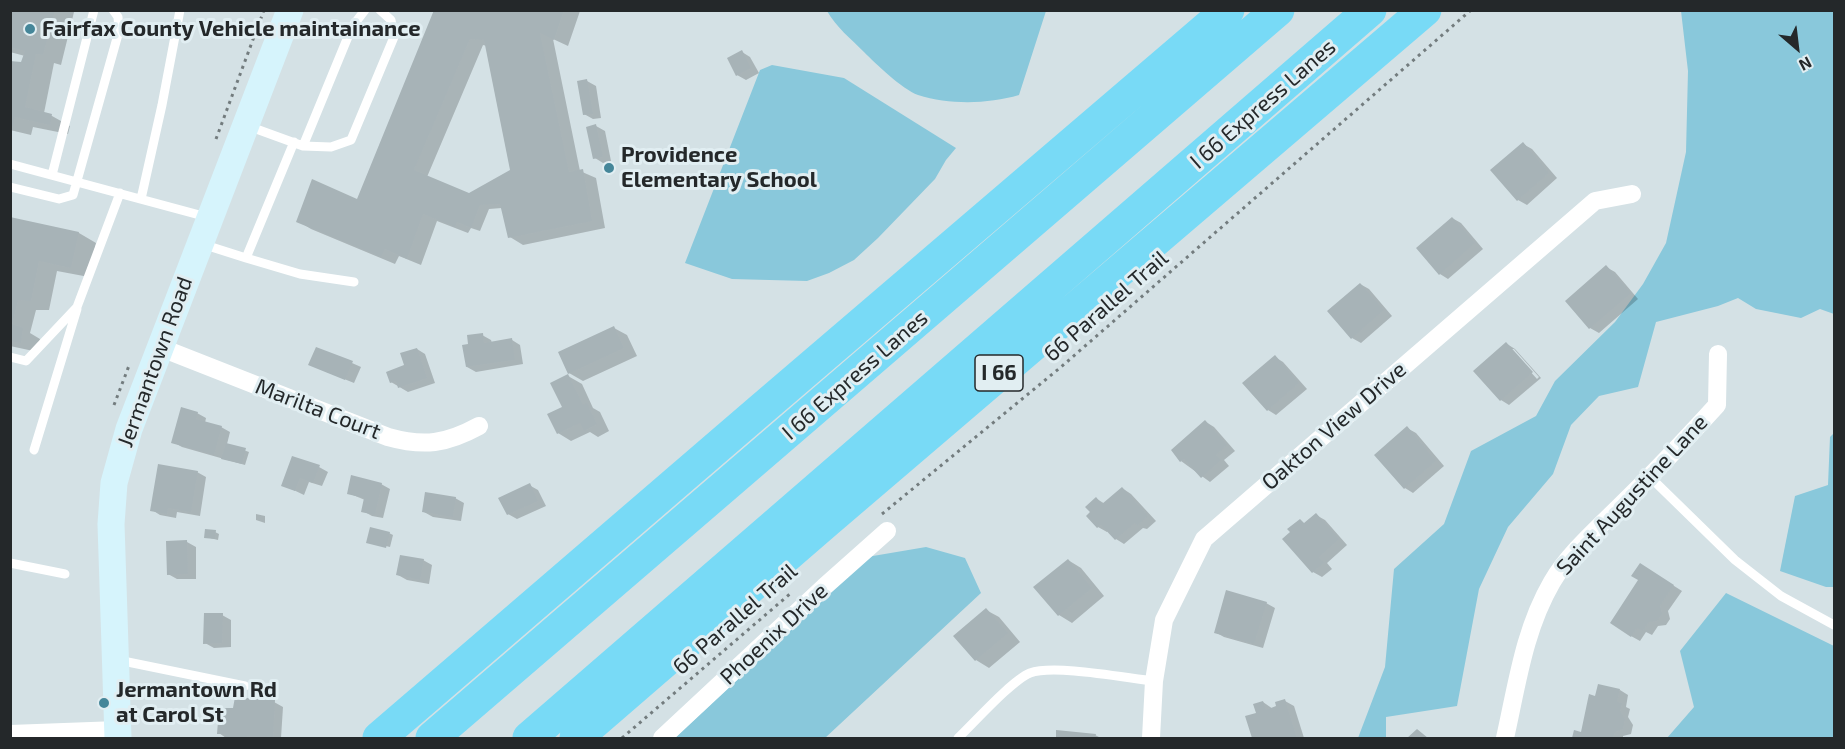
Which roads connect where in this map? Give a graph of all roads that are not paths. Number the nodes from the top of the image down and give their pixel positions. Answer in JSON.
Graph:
{"nodes":[{"id":1,"x":94,"y":10,"type":"edge"},
{"id":2,"x":113,"y":10,"type":"edge"},
{"id":3,"x":180,"y":10,"type":"edge"},
{"id":4,"x":290,"y":10,"type":"edge"},
{"id":5,"x":365,"y":10,"type":"edge"},
{"id":6,"x":380,"y":10,"type":"edge"},
{"id":7,"x":1228,"y":10,"type":"edge"},
{"id":8,"x":1278,"y":10,"type":"edge"},
{"id":9,"x":1371,"y":10,"type":"edge"},
{"id":10,"x":1425,"y":10,"type":"edge"},
{"id":11,"x":245,"y":125,"type":"junction"},
{"id":12,"x":299,"y":144,"type":"junction"},
{"id":13,"x":10,"y":164,"type":"edge"},
{"id":14,"x":51,"y":175,"type":"junction"},
{"id":15,"x":78,"y":183,"type":"junction"},
{"id":16,"x":10,"y":187,"type":"edge"},
{"id":17,"x":120,"y":194,"type":"junction"},
{"id":18,"x":1632,"y":194,"type":"dead end"},
{"id":19,"x":141,"y":199,"type":"junction"},
{"id":20,"x":210,"y":218,"type":"junction"},
{"id":21,"x":200,"y":243,"type":"junction"},
{"id":22,"x":246,"y":258,"type":"junction"},
{"id":23,"x":354,"y":282,"type":"dead end"},
{"id":24,"x":77,"y":307,"type":"junction"},
{"id":25,"x":159,"y":347,"type":"junction"},
{"id":26,"x":1718,"y":354,"type":"dead end"},
{"id":27,"x":10,"y":357,"type":"edge"},
{"id":28,"x":479,"y":426,"type":"dead end"},
{"id":29,"x":34,"y":450,"type":"dead end"},
{"id":30,"x":1650,"y":477,"type":"junction"},
{"id":31,"x":884,"y":524,"type":"road end"},
{"id":32,"x":10,"y":563,"type":"edge"},
{"id":33,"x":65,"y":574,"type":"dead end"},
{"id":34,"x":1834,"y":624,"type":"edge"},
{"id":35,"x":115,"y":660,"type":"junction"},
{"id":36,"x":1154,"y":681,"type":"junction"},
{"id":37,"x":244,"y":686,"type":"dead end"},
{"id":38,"x":10,"y":734,"type":"edge"},
{"id":39,"x":119,"y":736,"type":"edge"},
{"id":40,"x":379,"y":738,"type":"edge"},
{"id":41,"x":432,"y":738,"type":"edge"},
{"id":42,"x":530,"y":738,"type":"edge"},
{"id":43,"x":576,"y":738,"type":"edge"},
{"id":44,"x":662,"y":738,"type":"edge"},
{"id":45,"x":958,"y":738,"type":"edge"},
{"id":46,"x":1151,"y":738,"type":"edge"},
{"id":47,"x":1505,"y":738,"type":"edge"}],
"edges":[{"from":1,"to":14,"type":"lane"},
{"from":2,"to":15,"type":"lane"},
{"from":3,"to":19,"type":"lane"},
{"from":4,"to":11,"type":"main road","name":"Jermantown Road"},
{"from":5,"to":12,"type":"lane"},
{"from":6,"to":12,"type":"lane"},
{"from":7,"to":40,"type":"highway"},
{"from":8,"to":41,"type":"highway","name":"I 66 Express Lanes"},
{"from":9,"to":42,"type":"highway","name":"I 66 Express Lanes"},
{"from":10,"to":43,"type":"highway","number":"I 66"},
{"from":11,"to":12,"type":"lane"},
{"from":11,"to":20,"type":"main road","name":"Jermantown Road"},
{"from":12,"to":22,"type":"lane"},
{"from":13,"to":14,"type":"lane"},
{"from":14,"to":15,"type":"lane"},
{"from":15,"to":16,"type":"lane"},
{"from":15,"to":17,"type":"lane"},
{"from":17,"to":19,"type":"lane"},
{"from":17,"to":24,"type":"lane"},
{"from":18,"to":36,"type":"street","name":"Oakton View Drive"},
{"from":19,"to":20,"type":"lane"},
{"from":20,"to":21,"type":"main road","name":"Jermantown Road"},
{"from":21,"to":22,"type":"lane"},
{"from":21,"to":25,"type":"main road","name":"Jermantown Road"},
{"from":22,"to":23,"type":"lane"},
{"from":24,"to":27,"type":"lane"},
{"from":24,"to":29,"type":"lane"},
{"from":25,"to":28,"type":"street","name":"Marilta Court"},
{"from":25,"to":35,"type":"main road","name":"Jermantown Road"},
{"from":26,"to":30,"type":"street","name":"Saint Augustine Lane"},
{"from":30,"to":34,"type":"lane"},
{"from":30,"to":47,"type":"street","name":"Saint Augustine Lane"},
{"from":31,"to":44,"type":"street","name":"Phoenix Drive"},
{"from":32,"to":33,"type":"lane"},
{"from":35,"to":37,"type":"lane"},
{"from":35,"to":39,"type":"main road","name":"Jermantown Road"},
{"from":36,"to":45,"type":"lane"},
{"from":36,"to":46,"type":"street","name":"Oakton View Drive"},
{"from":38,"to":39,"type":"street"}]}
